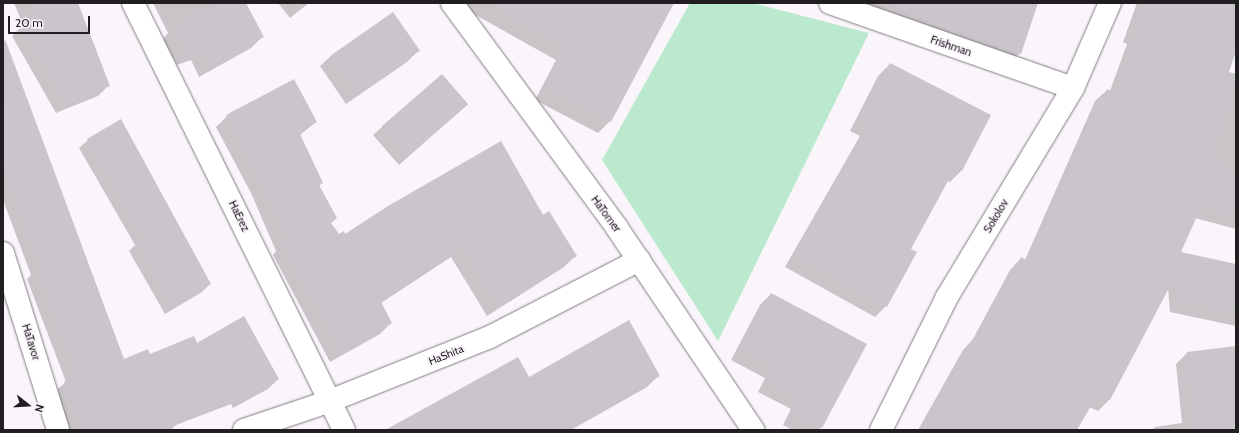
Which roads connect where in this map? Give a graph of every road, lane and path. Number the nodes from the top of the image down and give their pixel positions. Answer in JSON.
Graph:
{"nodes":[{"id":1,"x":133,"y":3,"type":"edge"},
{"id":2,"x":452,"y":3,"type":"edge"},
{"id":3,"x":830,"y":3,"type":"edge"},
{"id":4,"x":1110,"y":3,"type":"edge"},
{"id":5,"x":1073,"y":88,"type":"junction"},
{"id":6,"x":3,"y":253,"type":"edge"},
{"id":7,"x":639,"y":260,"type":"junction"},
{"id":8,"x":330,"y":401,"type":"junction"},
{"id":9,"x":58,"y":430,"type":"edge"},
{"id":10,"x":244,"y":430,"type":"edge"},
{"id":11,"x":344,"y":430,"type":"edge"},
{"id":12,"x":753,"y":430,"type":"edge"},
{"id":13,"x":881,"y":430,"type":"edge"}],
"edges":[{"from":1,"to":8,"type":"street","name":"HaErez"},
{"from":2,"to":7,"type":"street","name":"HaTomer"},
{"from":3,"to":5,"type":"street","name":"Frishman"},
{"from":4,"to":5,"type":"street","name":"Sokolov"},
{"from":5,"to":13,"type":"street","name":"Sokolov"},
{"from":6,"to":9,"type":"street","name":"HaTavor"},
{"from":7,"to":8,"type":"street","name":"HaShita"},
{"from":7,"to":12,"type":"street","name":"HaTomer"},
{"from":8,"to":10,"type":"street","name":"HaShita"},
{"from":8,"to":11,"type":"street","name":"HaErez"}]}
